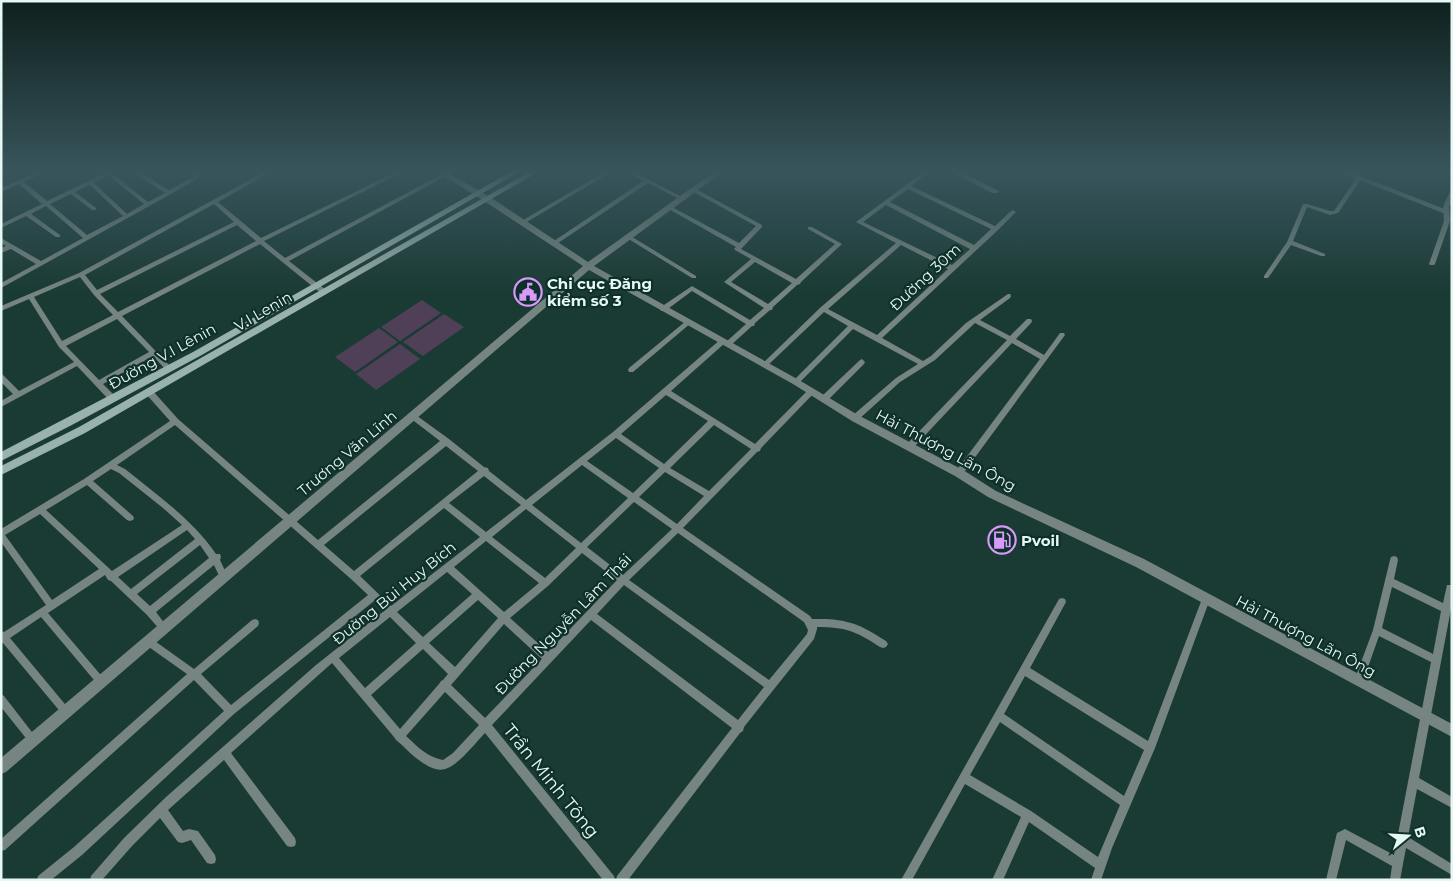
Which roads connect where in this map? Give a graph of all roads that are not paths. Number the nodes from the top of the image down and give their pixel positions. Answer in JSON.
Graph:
{"nodes":[{"id":1,"x":56,"y":212,"type":"edge"},
{"id":2,"x":122,"y":212,"type":"edge"},
{"id":3,"x":133,"y":212,"type":"edge"},
{"id":4,"x":197,"y":212,"type":"edge"},
{"id":5,"x":227,"y":212,"type":"edge"},
{"id":6,"x":319,"y":212,"type":"edge"},
{"id":7,"x":374,"y":212,"type":"edge"},
{"id":8,"x":444,"y":212,"type":"edge"},
{"id":9,"x":464,"y":212,"type":"edge"},
{"id":10,"x":508,"y":212,"type":"edge"},
{"id":11,"x":540,"y":212,"type":"edge"},
{"id":12,"x":600,"y":212,"type":"edge"},
{"id":13,"x":664,"y":212,"type":"edge"},
{"id":14,"x":677,"y":212,"type":"edge"},
{"id":15,"x":735,"y":212,"type":"edge"},
{"id":16,"x":872,"y":212,"type":"edge"},
{"id":17,"x":905,"y":212,"type":"edge"},
{"id":18,"x":961,"y":212,"type":"edge"},
{"id":19,"x":1013,"y":212,"type":"dead end"},
{"id":20,"x":1302,"y":212,"type":"edge"},
{"id":21,"x":1446,"y":212,"type":"edge"},
{"id":22,"x":26,"y":213,"type":"joint"},
{"id":23,"x":126,"y":216,"type":"junction"},
{"id":24,"x":238,"y":222,"type":"junction"},
{"id":25,"x":523,"y":222,"type":"junction"},
{"id":26,"x":1,"y":226,"type":"edge"},
{"id":27,"x":810,"y":228,"type":"dead end"},
{"id":28,"x":996,"y":229,"type":"junction"},
{"id":29,"x":58,"y":236,"type":"dead end"},
{"id":30,"x":628,"y":237,"type":"junction"},
{"id":31,"x":87,"y":238,"type":"junction"},
{"id":32,"x":1,"y":240,"type":"edge"},
{"id":33,"x":260,"y":241,"type":"junction"},
{"id":34,"x":900,"y":242,"type":"junction"},
{"id":35,"x":1290,"y":242,"type":"junction"},
{"id":36,"x":552,"y":244,"type":"junction"},
{"id":37,"x":11,"y":246,"type":"junction"},
{"id":38,"x":739,"y":246,"type":"junction"},
{"id":39,"x":974,"y":248,"type":"junction"},
{"id":40,"x":1,"y":251,"type":"edge"},
{"id":41,"x":1323,"y":255,"type":"dead end"},
{"id":42,"x":755,"y":259,"type":"junction"},
{"id":43,"x":286,"y":261,"type":"junction"},
{"id":44,"x":41,"y":264,"type":"junction"},
{"id":45,"x":1432,"y":264,"type":"dead end"},
{"id":46,"x":588,"y":266,"type":"junction"},
{"id":47,"x":952,"y":268,"type":"junction"},
{"id":48,"x":81,"y":274,"type":"junction"},
{"id":49,"x":694,"y":277,"type":"dead end"},
{"id":50,"x":1266,"y":277,"type":"dead end"},
{"id":51,"x":798,"y":283,"type":"junction"},
{"id":52,"x":316,"y":285,"type":"junction"},
{"id":53,"x":1,"y":286,"type":"edge"},
{"id":54,"x":324,"y":292,"type":"junction"},
{"id":55,"x":96,"y":294,"type":"junction"},
{"id":56,"x":30,"y":296,"type":"junction"},
{"id":57,"x":1008,"y":296,"type":"dead end"},
{"id":58,"x":770,"y":308,"type":"junction"},
{"id":59,"x":1,"y":309,"type":"edge"},
{"id":60,"x":663,"y":309,"type":"junction"},
{"id":61,"x":823,"y":309,"type":"junction"},
{"id":62,"x":116,"y":315,"type":"junction"},
{"id":63,"x":975,"y":320,"type":"junction"},
{"id":64,"x":1029,"y":321,"type":"dead end"},
{"id":65,"x":688,"y":323,"type":"junction"},
{"id":66,"x":752,"y":324,"type":"junction"},
{"id":67,"x":852,"y":326,"type":"junction"},
{"id":68,"x":1062,"y":335,"type":"dead end"},
{"id":69,"x":221,"y":338,"type":"junction"},
{"id":70,"x":877,"y":339,"type":"junction"},
{"id":71,"x":1010,"y":339,"type":"junction"},
{"id":72,"x":726,"y":343,"type":"junction"},
{"id":73,"x":61,"y":345,"type":"junction"},
{"id":74,"x":229,"y":346,"type":"junction"},
{"id":75,"x":153,"y":353,"type":"junction"},
{"id":76,"x":1044,"y":358,"type":"junction"},
{"id":77,"x":862,"y":362,"type":"dead end"},
{"id":78,"x":78,"y":363,"type":"junction"},
{"id":79,"x":923,"y":364,"type":"junction"},
{"id":80,"x":764,"y":365,"type":"junction"},
{"id":81,"x":168,"y":368,"type":"junction"},
{"id":82,"x":631,"y":370,"type":"dead end"},
{"id":83,"x":1,"y":377,"type":"edge"},
{"id":84,"x":796,"y":382,"type":"junction"},
{"id":85,"x":98,"y":384,"type":"junction"},
{"id":86,"x":666,"y":391,"type":"junction"},
{"id":87,"x":149,"y":392,"type":"junction"},
{"id":88,"x":811,"y":392,"type":"junction"},
{"id":89,"x":18,"y":395,"type":"junction"},
{"id":90,"x":824,"y":398,"type":"junction"},
{"id":91,"x":113,"y":399,"type":"junction"},
{"id":92,"x":1,"y":404,"type":"edge"},
{"id":93,"x":413,"y":416,"type":"junction"},
{"id":94,"x":855,"y":418,"type":"junction"},
{"id":95,"x":175,"y":421,"type":"junction"},
{"id":96,"x":713,"y":421,"type":"junction"},
{"id":97,"x":616,"y":434,"type":"junction"},
{"id":98,"x":446,"y":441,"type":"junction"},
{"id":99,"x":910,"y":446,"type":"junction"},
{"id":100,"x":756,"y":449,"type":"junction"},
{"id":101,"x":1,"y":457,"type":"edge"},
{"id":102,"x":580,"y":461,"type":"junction"},
{"id":103,"x":110,"y":465,"type":"junction"},
{"id":104,"x":664,"y":468,"type":"junction"},
{"id":105,"x":484,"y":470,"type":"junction"},
{"id":106,"x":1,"y":471,"type":"edge"},
{"id":107,"x":959,"y":473,"type":"junction"},
{"id":108,"x":87,"y":481,"type":"junction"},
{"id":109,"x":710,"y":495,"type":"junction"},
{"id":110,"x":632,"y":498,"type":"junction"},
{"id":111,"x":443,"y":502,"type":"junction"},
{"id":112,"x":526,"y":503,"type":"junction"},
{"id":113,"x":41,"y":510,"type":"junction"},
{"id":114,"x":130,"y":518,"type":"dead end"},
{"id":115,"x":290,"y":520,"type":"junction"},
{"id":116,"x":187,"y":526,"type":"junction"},
{"id":117,"x":677,"y":529,"type":"junction"},
{"id":118,"x":1,"y":534,"type":"edge"},
{"id":119,"x":488,"y":535,"type":"junction"},
{"id":120,"x":200,"y":540,"type":"junction"},
{"id":121,"x":317,"y":545,"type":"junction"},
{"id":122,"x":582,"y":547,"type":"junction"},
{"id":123,"x":216,"y":558,"type":"junction"},
{"id":124,"x":1394,"y":560,"type":"dead end"},
{"id":125,"x":448,"y":567,"type":"junction"},
{"id":126,"x":105,"y":570,"type":"junction"},
{"id":127,"x":354,"y":576,"type":"junction"},
{"id":128,"x":224,"y":577,"type":"junction"},
{"id":129,"x":111,"y":578,"type":"junction"},
{"id":130,"x":623,"y":580,"type":"junction"},
{"id":131,"x":1389,"y":581,"type":"junction"},
{"id":132,"x":545,"y":583,"type":"junction"},
{"id":133,"x":1450,"y":588,"type":"dead end"},
{"id":134,"x":130,"y":594,"type":"junction"},
{"id":135,"x":477,"y":595,"type":"junction"},
{"id":136,"x":374,"y":596,"type":"junction"},
{"id":137,"x":1206,"y":599,"type":"junction"},
{"id":138,"x":1062,"y":602,"type":"dead end"},
{"id":139,"x":51,"y":605,"type":"junction"},
{"id":140,"x":1447,"y":609,"type":"junction"},
{"id":141,"x":390,"y":611,"type":"junction"},
{"id":142,"x":42,"y":612,"type":"junction"},
{"id":143,"x":150,"y":612,"type":"junction"},
{"id":144,"x":591,"y":615,"type":"junction"},
{"id":145,"x":503,"y":618,"type":"junction"},
{"id":146,"x":255,"y":623,"type":"dead end"},
{"id":147,"x":811,"y":624,"type":"junction"},
{"id":148,"x":164,"y":628,"type":"junction"},
{"id":149,"x":1377,"y":630,"type":"junction"},
{"id":150,"x":2,"y":637,"type":"edge"},
{"id":151,"x":149,"y":642,"type":"junction"},
{"id":152,"x":422,"y":643,"type":"junction"},
{"id":153,"x":883,"y":644,"type":"dead end"},
{"id":154,"x":548,"y":658,"type":"junction"},
{"id":155,"x":334,"y":659,"type":"junction"},
{"id":156,"x":1436,"y":660,"type":"junction"},
{"id":157,"x":1024,"y":670,"type":"junction"},
{"id":158,"x":454,"y":673,"type":"junction"},
{"id":159,"x":194,"y":676,"type":"junction"},
{"id":160,"x":1359,"y":681,"type":"junction"},
{"id":161,"x":102,"y":683,"type":"junction"},
{"id":162,"x":444,"y":684,"type":"junction"},
{"id":163,"x":770,"y":686,"type":"junction"},
{"id":164,"x":364,"y":695,"type":"junction"},
{"id":165,"x":1,"y":698,"type":"edge"},
{"id":166,"x":231,"y":711,"type":"junction"},
{"id":167,"x":66,"y":712,"type":"junction"},
{"id":168,"x":999,"y":716,"type":"junction"},
{"id":169,"x":1424,"y":717,"type":"junction"},
{"id":170,"x":485,"y":724,"type":"junction"},
{"id":171,"x":740,"y":728,"type":"junction"},
{"id":172,"x":1452,"y":731,"type":"edge"},
{"id":173,"x":399,"y":736,"type":"junction"},
{"id":174,"x":32,"y":739,"type":"junction"},
{"id":175,"x":1150,"y":748,"type":"junction"},
{"id":176,"x":224,"y":752,"type":"junction"},
{"id":177,"x":1,"y":768,"type":"edge"},
{"id":178,"x":965,"y":778,"type":"junction"},
{"id":179,"x":1414,"y":781,"type":"junction"},
{"id":180,"x":1126,"y":803,"type":"junction"},
{"id":181,"x":1452,"y":803,"type":"edge"},
{"id":182,"x":161,"y":810,"type":"junction"},
{"id":183,"x":1027,"y":815,"type":"junction"},
{"id":184,"x":1403,"y":840,"type":"junction"},
{"id":185,"x":292,"y":842,"type":"dead end"},
{"id":186,"x":1,"y":846,"type":"edge"},
{"id":187,"x":210,"y":859,"type":"dead end"},
{"id":188,"x":1398,"y":863,"type":"junction"},
{"id":189,"x":1100,"y":865,"type":"junction"},
{"id":190,"x":1452,"y":870,"type":"edge"},
{"id":191,"x":42,"y":880,"type":"edge"},
{"id":192,"x":95,"y":880,"type":"edge"},
{"id":193,"x":610,"y":880,"type":"edge"},
{"id":194,"x":621,"y":880,"type":"edge"},
{"id":195,"x":906,"y":880,"type":"edge"},
{"id":196,"x":997,"y":880,"type":"edge"},
{"id":197,"x":1096,"y":880,"type":"edge"},
{"id":198,"x":1331,"y":880,"type":"edge"},
{"id":199,"x":1396,"y":880,"type":"edge"}],
"edges":[{"from":1,"to":31,"type":"street"},
{"from":2,"to":23,"type":"street"},
{"from":3,"to":23,"type":"street"},
{"from":4,"to":48,"type":"street"},
{"from":5,"to":24,"type":"street"},
{"from":6,"to":33,"type":"street"},
{"from":7,"to":43,"type":"street"},
{"from":8,"to":52,"type":"main road","name":"Đường V.I Lênin"},
{"from":9,"to":54,"type":"main road","name":"V.I Lenin"},
{"from":10,"to":25,"type":"street","name":"Hải Thượng Lãn Ông"},
{"from":11,"to":25,"type":"street"},
{"from":12,"to":36,"type":"street"},
{"from":13,"to":30,"type":"street","name":"Trương Văn Lĩnh"},
{"from":14,"to":38,"type":"street"},
{"from":15,"to":38,"type":"street"},
{"from":16,"to":34,"type":"street"},
{"from":17,"to":39,"type":"street"},
{"from":18,"to":28,"type":"street"},
{"from":19,"to":28,"type":"street","name":"Đường 30m"},
{"from":20,"to":35,"type":"street"},
{"from":21,"to":45,"type":"street"},
{"from":22,"to":26,"type":"street"},
{"from":22,"to":29,"type":"street"},
{"from":23,"to":31,"type":"street"},
{"from":24,"to":33,"type":"street"},
{"from":24,"to":55,"type":"street"},
{"from":25,"to":36,"type":"street","name":"Hải Thượng Lãn Ông"},
{"from":27,"to":51,"type":"street","name":"Đường Bùi Huy Bích"},
{"from":28,"to":39,"type":"street","name":"Đường 30m"},
{"from":30,"to":46,"type":"street","name":"Trương Văn Lĩnh"},
{"from":30,"to":49,"type":"street"},
{"from":31,"to":44,"type":"street"},
{"from":32,"to":37,"type":"street"},
{"from":33,"to":43,"type":"street"},
{"from":33,"to":62,"type":"street"},
{"from":34,"to":47,"type":"street"},
{"from":34,"to":61,"type":"street"},
{"from":35,"to":41,"type":"street"},
{"from":35,"to":50,"type":"street"},
{"from":36,"to":46,"type":"street","name":"Hải Thượng Lãn Ông"},
{"from":37,"to":40,"type":"street"},
{"from":37,"to":44,"type":"street"},
{"from":38,"to":42,"type":"street"},
{"from":39,"to":47,"type":"street","name":"Đường 30m"},
{"from":42,"to":51,"type":"street"},
{"from":42,"to":58,"type":"street"},
{"from":43,"to":52,"type":"street"},
{"from":44,"to":53,"type":"street"},
{"from":46,"to":60,"type":"street","name":"Hải Thượng Lãn Ông"},
{"from":46,"to":93,"type":"street","name":"Trương Văn Lĩnh"},
{"from":47,"to":70,"type":"street","name":"Đường 30m"},
{"from":48,"to":55,"type":"street"},
{"from":48,"to":56,"type":"street"},
{"from":51,"to":58,"type":"street","name":"Đường Bùi Huy Bích"},
{"from":52,"to":54,"type":"street"},
{"from":52,"to":69,"type":"main road","name":"Đường V.I Lênin"},
{"from":54,"to":74,"type":"main road","name":"V.I Lenin"},
{"from":55,"to":62,"type":"street"},
{"from":56,"to":59,"type":"street"},
{"from":56,"to":73,"type":"street"},
{"from":57,"to":63,"type":"street"},
{"from":58,"to":66,"type":"street","name":"Đường Bùi Huy Bích"},
{"from":60,"to":65,"type":"street","name":"Hải Thượng Lãn Ông"},
{"from":60,"to":66,"type":"street"},
{"from":61,"to":67,"type":"street"},
{"from":61,"to":80,"type":"street"},
{"from":62,"to":73,"type":"street"},
{"from":62,"to":75,"type":"street"},
{"from":63,"to":71,"type":"street"},
{"from":63,"to":79,"type":"street"},
{"from":64,"to":71,"type":"street"},
{"from":65,"to":72,"type":"street","name":"Hải Thượng Lãn Ông"},
{"from":65,"to":82,"type":"street"},
{"from":66,"to":72,"type":"street","name":"Đường Bùi Huy Bích"},
{"from":67,"to":70,"type":"street"},
{"from":67,"to":84,"type":"street"},
{"from":68,"to":76,"type":"street"},
{"from":69,"to":74,"type":"main road"},
{"from":69,"to":81,"type":"main road","name":"Đường V.I Lênin"},
{"from":70,"to":79,"type":"street"},
{"from":71,"to":76,"type":"street"},
{"from":71,"to":99,"type":"street"},
{"from":72,"to":80,"type":"street","name":"Hải Thượng Lãn Ông"},
{"from":72,"to":86,"type":"street","name":"Đường Bùi Huy Bích"},
{"from":73,"to":78,"type":"street"},
{"from":74,"to":87,"type":"main road","name":"V.I Lenin"},
{"from":75,"to":81,"type":"street"},
{"from":75,"to":85,"type":"street"},
{"from":76,"to":107,"type":"street"},
{"from":77,"to":90,"type":"street"},
{"from":78,"to":85,"type":"street"},
{"from":78,"to":89,"type":"street"},
{"from":79,"to":94,"type":"street"},
{"from":80,"to":84,"type":"street","name":"Hải Thượng Lãn Ông"},
{"from":81,"to":91,"type":"main road","name":"Đường V.I Lênin"},
{"from":83,"to":89,"type":"street"},
{"from":84,"to":88,"type":"street","name":"Hải Thượng Lãn Ông"},
{"from":85,"to":91,"type":"street"},
{"from":86,"to":96,"type":"street"},
{"from":86,"to":97,"type":"street","name":"Đường Bùi Huy Bích"},
{"from":87,"to":95,"type":"street"},
{"from":87,"to":106,"type":"main road","name":"V.I Lenin"},
{"from":88,"to":90,"type":"street","name":"Hải Thượng Lãn Ông"},
{"from":88,"to":100,"type":"street","name":"Đường Nguyễn Lâm Thái"},
{"from":89,"to":92,"type":"street"},
{"from":90,"to":94,"type":"street","name":"Hải Thượng Lãn Ông"},
{"from":91,"to":101,"type":"main road","name":"Đường V.I Lênin"},
{"from":93,"to":98,"type":"street"},
{"from":93,"to":115,"type":"street","name":"Trương Văn Lĩnh"},
{"from":94,"to":99,"type":"street","name":"Hải Thượng Lãn Ông"},
{"from":95,"to":103,"type":"street"},
{"from":95,"to":115,"type":"street"},
{"from":96,"to":100,"type":"street"},
{"from":96,"to":104,"type":"street"},
{"from":97,"to":102,"type":"street","name":"Đường Bùi Huy Bích"},
{"from":97,"to":104,"type":"street"},
{"from":98,"to":105,"type":"street"},
{"from":98,"to":121,"type":"street"},
{"from":99,"to":107,"type":"street","name":"Hải Thượng Lãn Ông"},
{"from":100,"to":109,"type":"street","name":"Đường Nguyễn Lâm Thái"},
{"from":102,"to":110,"type":"street"},
{"from":102,"to":112,"type":"street","name":"Đường Bùi Huy Bích"},
{"from":103,"to":108,"type":"street"},
{"from":103,"to":116,"type":"street"},
{"from":104,"to":109,"type":"street"},
{"from":104,"to":110,"type":"street"},
{"from":105,"to":111,"type":"street"},
{"from":105,"to":112,"type":"street"},
{"from":107,"to":137,"type":"street","name":"Hải Thượng Lãn Ông"},
{"from":108,"to":113,"type":"street"},
{"from":108,"to":114,"type":"street"},
{"from":109,"to":117,"type":"street","name":"Đường Nguyễn Lâm Thái"},
{"from":110,"to":117,"type":"street"},
{"from":110,"to":122,"type":"street"},
{"from":111,"to":119,"type":"street"},
{"from":111,"to":127,"type":"street"},
{"from":112,"to":119,"type":"street","name":"Đường Bùi Huy Bích"},
{"from":112,"to":122,"type":"street"},
{"from":113,"to":118,"type":"street"},
{"from":113,"to":126,"type":"street"},
{"from":115,"to":121,"type":"street"},
{"from":115,"to":128,"type":"street","name":"Trương Văn Lĩnh"},
{"from":116,"to":120,"type":"street"},
{"from":116,"to":129,"type":"street"},
{"from":117,"to":130,"type":"street","name":"Đường Nguyễn Lâm Thái"},
{"from":117,"to":147,"type":"street"},
{"from":118,"to":139,"type":"street"},
{"from":119,"to":125,"type":"street","name":"Đường Bùi Huy Bích"},
{"from":119,"to":132,"type":"street"},
{"from":120,"to":123,"type":"street"},
{"from":120,"to":134,"type":"street"},
{"from":121,"to":127,"type":"street"},
{"from":122,"to":130,"type":"street"},
{"from":122,"to":132,"type":"street"},
{"from":123,"to":128,"type":"street"},
{"from":123,"to":143,"type":"street"},
{"from":124,"to":131,"type":"street"},
{"from":125,"to":135,"type":"street"},
{"from":125,"to":141,"type":"street","name":"Đường Bùi Huy Bích"},
{"from":126,"to":129,"type":"street"},
{"from":126,"to":139,"type":"street"},
{"from":127,"to":136,"type":"street"},
{"from":128,"to":148,"type":"street","name":"Trương Văn Lĩnh"},
{"from":129,"to":134,"type":"street"},
{"from":130,"to":144,"type":"street","name":"Đường Nguyễn Lâm Thái"},
{"from":130,"to":163,"type":"street"},
{"from":131,"to":140,"type":"street"},
{"from":131,"to":149,"type":"street"},
{"from":132,"to":145,"type":"street"},
{"from":133,"to":140,"type":"street"},
{"from":134,"to":143,"type":"street"},
{"from":135,"to":145,"type":"street"},
{"from":135,"to":152,"type":"street"},
{"from":136,"to":141,"type":"street"},
{"from":136,"to":166,"type":"street"},
{"from":137,"to":160,"type":"street","name":"Hải Thượng Lãn Ông"},
{"from":137,"to":175,"type":"street"},
{"from":138,"to":157,"type":"street"},
{"from":139,"to":142,"type":"street"},
{"from":140,"to":156,"type":"street"},
{"from":141,"to":152,"type":"street"},
{"from":141,"to":155,"type":"street","name":"Đường Bùi Huy Bích"},
{"from":142,"to":150,"type":"street"},
{"from":142,"to":161,"type":"street"},
{"from":143,"to":148,"type":"street"},
{"from":144,"to":154,"type":"street","name":"Đường Nguyễn Lâm Thái"},
{"from":144,"to":171,"type":"street"},
{"from":145,"to":154,"type":"street"},
{"from":145,"to":158,"type":"street"},
{"from":146,"to":159,"type":"street"},
{"from":147,"to":153,"type":"street"},
{"from":147,"to":163,"type":"street"},
{"from":148,"to":151,"type":"street","name":"Trương Văn Lĩnh"},
{"from":149,"to":156,"type":"street"},
{"from":149,"to":160,"type":"street"},
{"from":150,"to":167,"type":"street"},
{"from":151,"to":159,"type":"street"},
{"from":151,"to":161,"type":"street","name":"Trương Văn Lĩnh"},
{"from":152,"to":158,"type":"street"},
{"from":152,"to":164,"type":"street"},
{"from":154,"to":170,"type":"street","name":"Đường Nguyễn Lâm Thái"},
{"from":155,"to":164,"type":"street","name":"Đường Nguyễn Lâm Thái"},
{"from":155,"to":176,"type":"street","name":"Đường Bùi Huy Bích"},
{"from":156,"to":169,"type":"street"},
{"from":157,"to":168,"type":"street"},
{"from":157,"to":175,"type":"street"},
{"from":158,"to":162,"type":"street"},
{"from":159,"to":166,"type":"street"},
{"from":159,"to":186,"type":"street"},
{"from":160,"to":169,"type":"street","name":"Hải Thượng Lãn Ông"},
{"from":161,"to":167,"type":"street","name":"Trương Văn Lĩnh"},
{"from":162,"to":170,"type":"street","name":"Trần Minh Tông"},
{"from":162,"to":173,"type":"street"},
{"from":163,"to":171,"type":"street"},
{"from":164,"to":173,"type":"street","name":"Đường Nguyễn Lâm Thái"},
{"from":165,"to":174,"type":"street"},
{"from":166,"to":191,"type":"street"},
{"from":167,"to":174,"type":"street","name":"Trương Văn Lĩnh"},
{"from":168,"to":178,"type":"street"},
{"from":168,"to":180,"type":"street"},
{"from":169,"to":172,"type":"street","name":"Hải Thượng Lãn Ông"},
{"from":169,"to":179,"type":"street"},
{"from":170,"to":173,"type":"street","name":"Đường Nguyễn Lâm Thái"},
{"from":170,"to":193,"type":"street","name":"Trần Minh Tông"},
{"from":171,"to":194,"type":"street"},
{"from":174,"to":177,"type":"street","name":"Trương Văn Lĩnh"},
{"from":175,"to":180,"type":"street"},
{"from":176,"to":182,"type":"street","name":"Đường Bùi Huy Bích"},
{"from":176,"to":185,"type":"street"},
{"from":178,"to":183,"type":"street"},
{"from":178,"to":195,"type":"street"},
{"from":179,"to":181,"type":"street"},
{"from":179,"to":184,"type":"street"},
{"from":180,"to":189,"type":"street"},
{"from":182,"to":187,"type":"street"},
{"from":182,"to":192,"type":"street","name":"Đường Bùi Huy Bích"},
{"from":183,"to":189,"type":"street"},
{"from":183,"to":196,"type":"street"},
{"from":184,"to":188,"type":"street"},
{"from":184,"to":190,"type":"street"},
{"from":188,"to":198,"type":"street"},
{"from":188,"to":199,"type":"street"},
{"from":189,"to":197,"type":"street"}]}
